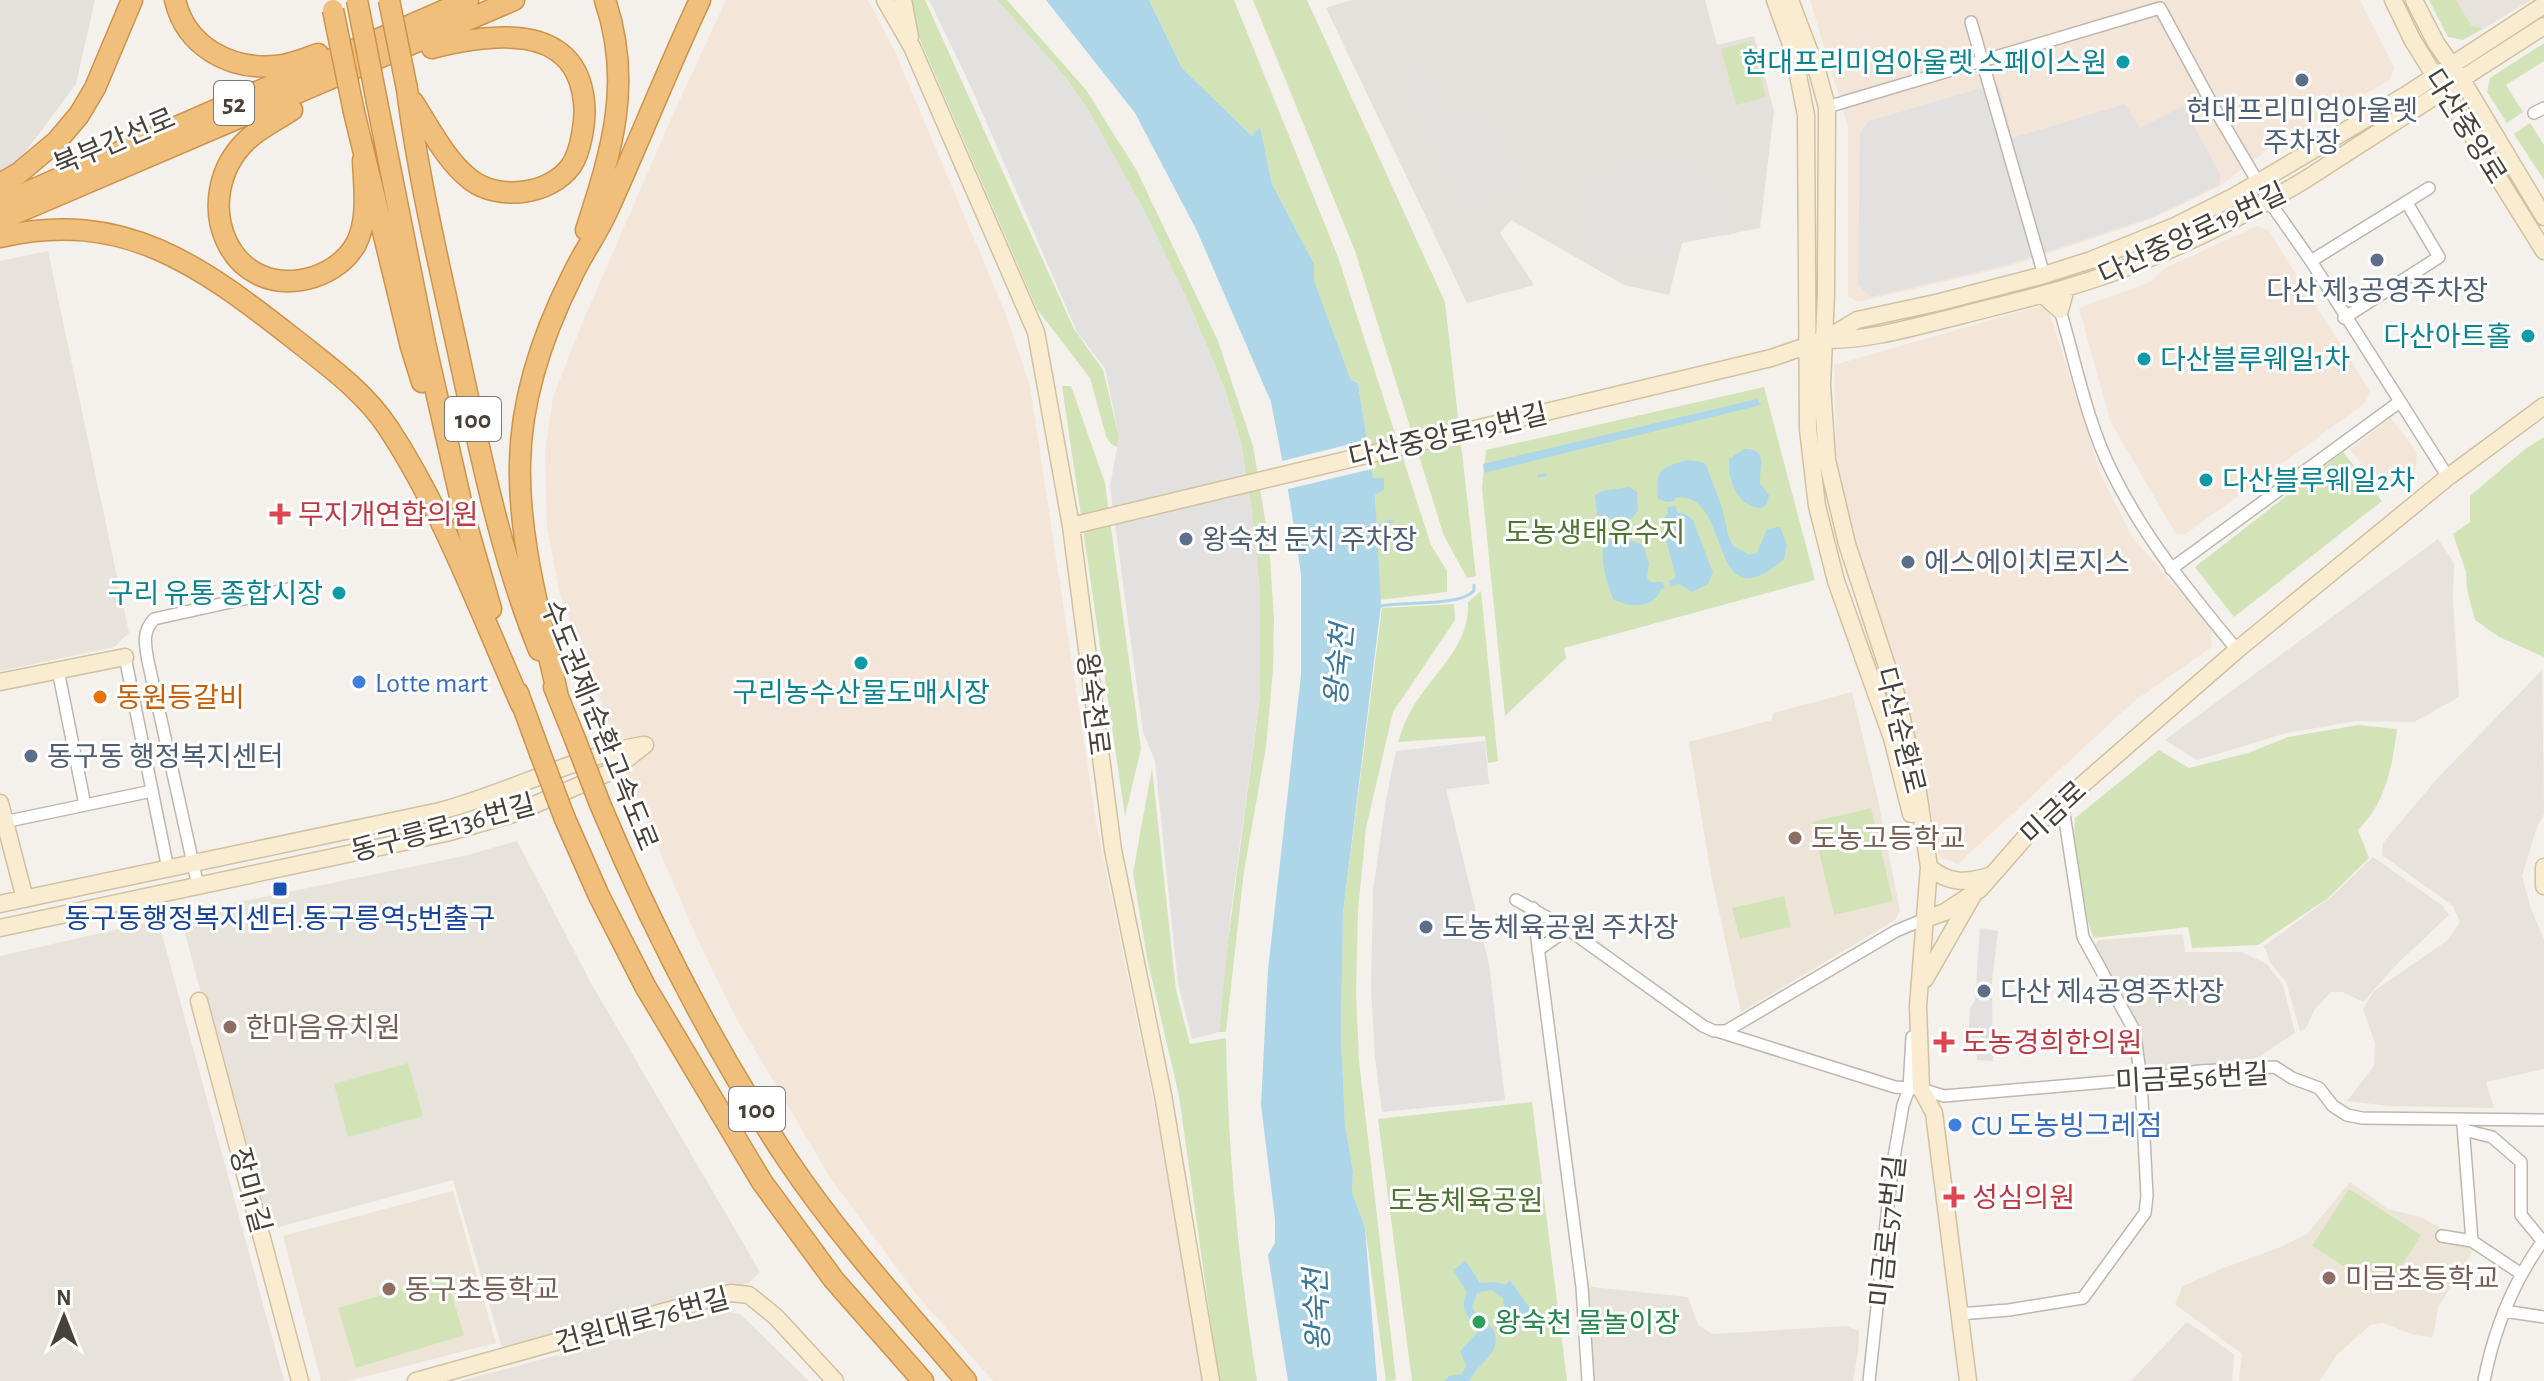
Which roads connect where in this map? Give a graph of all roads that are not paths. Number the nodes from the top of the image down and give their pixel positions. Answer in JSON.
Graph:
{"nodes":[{"id":1,"x":119,"y":0,"type":"edge"},
{"id":2,"x":132,"y":0,"type":"edge"},
{"id":3,"x":175,"y":0,"type":"edge"},
{"id":4,"x":357,"y":0,"type":"edge"},
{"id":5,"x":389,"y":0,"type":"edge"},
{"id":6,"x":468,"y":0,"type":"edge"},
{"id":7,"x":515,"y":0,"type":"edge"},
{"id":8,"x":605,"y":0,"type":"edge"},
{"id":9,"x":700,"y":0,"type":"edge"},
{"id":10,"x":885,"y":0,"type":"edge"},
{"id":11,"x":903,"y":0,"type":"edge"},
{"id":12,"x":1775,"y":0,"type":"edge"},
{"id":13,"x":1790,"y":0,"type":"edge"},
{"id":14,"x":2393,"y":0,"type":"edge"},
{"id":15,"x":2414,"y":0,"type":"edge"},
{"id":16,"x":332,"y":3,"type":"edge"},
{"id":17,"x":2544,"y":5,"type":"edge"},
{"id":18,"x":443,"y":11,"type":"junction"},
{"id":19,"x":1971,"y":22,"type":"dead end"},
{"id":20,"x":2544,"y":26,"type":"edge"},
{"id":21,"x":912,"y":47,"type":"junction"},
{"id":22,"x":432,"y":48,"type":"junction"},
{"id":23,"x":109,"y":52,"type":"junction"},
{"id":24,"x":1982,"y":63,"type":"junction"},
{"id":25,"x":2451,"y":65,"type":"junction"},
{"id":26,"x":2462,"y":80,"type":"junction"},
{"id":27,"x":2439,"y":84,"type":"junction"},
{"id":28,"x":408,"y":92,"type":"junction"},
{"id":29,"x":1827,"y":107,"type":"junction"},
{"id":30,"x":292,"y":110,"type":"junction"},
{"id":31,"x":363,"y":160,"type":"junction"},
{"id":32,"x":89,"y":182,"type":"junction"},
{"id":33,"x":2258,"y":182,"type":"junction"},
{"id":34,"x":0,"y":184,"type":"edge"},
{"id":35,"x":2429,"y":188,"type":"dead end"},
{"id":36,"x":2269,"y":201,"type":"junction"},
{"id":37,"x":2407,"y":203,"type":"junction"},
{"id":38,"x":0,"y":204,"type":"edge"},
{"id":39,"x":2544,"y":217,"type":"edge"},
{"id":40,"x":0,"y":220,"type":"edge"},
{"id":41,"x":79,"y":230,"type":"junction"},
{"id":42,"x":0,"y":237,"type":"edge"},
{"id":43,"x":0,"y":247,"type":"edge"},
{"id":44,"x":2544,"y":251,"type":"edge"},
{"id":45,"x":2311,"y":261,"type":"junction"},
{"id":46,"x":2044,"y":275,"type":"junction"},
{"id":47,"x":572,"y":276,"type":"junction"},
{"id":48,"x":2066,"y":288,"type":"junction"},
{"id":49,"x":2043,"y":295,"type":"junction"},
{"id":50,"x":2060,"y":310,"type":"junction"},
{"id":51,"x":2344,"y":318,"type":"junction"},
{"id":52,"x":1816,"y":343,"type":"junction"},
{"id":53,"x":2398,"y":403,"type":"junction"},
{"id":54,"x":2544,"y":406,"type":"edge"},
{"id":55,"x":2448,"y":477,"type":"junction"},
{"id":56,"x":462,"y":504,"type":"junction"},
{"id":57,"x":1078,"y":524,"type":"junction"},
{"id":58,"x":2171,"y":569,"type":"junction"},
{"id":59,"x":293,"y":588,"type":"dead end"},
{"id":60,"x":2237,"y":650,"type":"junction"},
{"id":61,"x":125,"y":657,"type":"joint"},
{"id":62,"x":58,"y":670,"type":"junction"},
{"id":63,"x":0,"y":682,"type":"edge"},
{"id":64,"x":558,"y":697,"type":"junction"},
{"id":65,"x":521,"y":704,"type":"junction"},
{"id":66,"x":152,"y":791,"type":"junction"},
{"id":67,"x":2062,"y":801,"type":"junction"},
{"id":68,"x":0,"y":803,"type":"edge"},
{"id":69,"x":85,"y":805,"type":"junction"},
{"id":70,"x":4,"y":822,"type":"junction"},
{"id":71,"x":193,"y":862,"type":"junction"},
{"id":72,"x":1929,"y":867,"type":"junction"},
{"id":73,"x":2544,"y":867,"type":"edge"},
{"id":74,"x":168,"y":869,"type":"junction"},
{"id":75,"x":1991,"y":876,"type":"junction"},
{"id":76,"x":198,"y":886,"type":"junction"},
{"id":77,"x":2544,"y":886,"type":"edge"},
{"id":78,"x":1973,"y":894,"type":"junction"},
{"id":79,"x":25,"y":899,"type":"junction"},
{"id":80,"x":1516,"y":900,"type":"dead end"},
{"id":81,"x":0,"y":904,"type":"edge"},
{"id":82,"x":1533,"y":908,"type":"junction"},
{"id":83,"x":1925,"y":919,"type":"junction"},
{"id":84,"x":0,"y":928,"type":"edge"},
{"id":85,"x":1568,"y":929,"type":"junction"},
{"id":86,"x":1538,"y":950,"type":"junction"},
{"id":87,"x":1919,"y":998,"type":"junction"},
{"id":88,"x":199,"y":1001,"type":"dead end"},
{"id":89,"x":1717,"y":1031,"type":"junction"},
{"id":90,"x":2141,"y":1079,"type":"junction"},
{"id":91,"x":1915,"y":1089,"type":"junction"},
{"id":92,"x":2544,"y":1120,"type":"edge"},
{"id":93,"x":2463,"y":1125,"type":"junction"},
{"id":94,"x":2442,"y":1236,"type":"dead end"},
{"id":95,"x":2472,"y":1241,"type":"junction"},
{"id":96,"x":2544,"y":1241,"type":"edge"},
{"id":97,"x":2520,"y":1273,"type":"junction"},
{"id":98,"x":2504,"y":1311,"type":"junction"},
{"id":99,"x":1959,"y":1314,"type":"junction"},
{"id":100,"x":2542,"y":1314,"type":"edge"},
{"id":101,"x":300,"y":1381,"type":"edge"},
{"id":102,"x":416,"y":1381,"type":"edge"},
{"id":103,"x":835,"y":1381,"type":"edge"},
{"id":104,"x":923,"y":1381,"type":"edge"},
{"id":105,"x":966,"y":1381,"type":"edge"},
{"id":106,"x":1211,"y":1381,"type":"edge"},
{"id":107,"x":1588,"y":1381,"type":"edge"},
{"id":108,"x":1869,"y":1381,"type":"edge"},
{"id":109,"x":1968,"y":1381,"type":"edge"},
{"id":110,"x":2484,"y":1381,"type":"edge"}],
"edges":[{"from":1,"to":23,"type":"highway"},
{"from":2,"to":23,"type":"highway"},
{"from":3,"to":18,"type":"highway"},
{"from":4,"to":56,"type":"highway","name":"수도권제1순환고속도로","number":"100","bridge":true},
{"from":5,"to":28,"type":"highway","name":"수도권제1순환고속도로","number":"100","bridge":true},
{"from":6,"to":18,"type":"highway","name":"북부간선로","number":"52"},
{"from":7,"to":22,"type":"highway"},
{"from":7,"to":32,"type":"highway","name":"북부간선로","number":"52"},
{"from":8,"to":47,"type":"highway"},
{"from":9,"to":47,"type":"highway"},
{"from":10,"to":21,"type":"street","name":"왕숙천로"},
{"from":11,"to":21,"type":"street","name":"왕숙천로"},
{"from":12,"to":52,"type":"street","name":"다산순환로"},
{"from":13,"to":29,"type":"street","name":"다산순환로"},
{"from":14,"to":27,"type":"street","name":"다산중앙로"},
{"from":15,"to":25,"type":"street","name":"다산중앙로"},
{"from":16,"to":31,"type":"highway","bridge":true},
{"from":17,"to":25,"type":"street"},
{"from":18,"to":38,"type":"highway","name":"북부간선로","number":"52"},
{"from":19,"to":24,"type":"street"},
{"from":20,"to":26,"type":"street"},
{"from":21,"to":57,"type":"street","name":"왕숙천로"},
{"from":22,"to":28,"type":"highway"},
{"from":22,"to":30,"type":"highway"},
{"from":23,"to":34,"type":"highway"},
{"from":24,"to":29,"type":"street"},
{"from":24,"to":33,"type":"street"},
{"from":24,"to":46,"type":"street"},
{"from":25,"to":26,"type":"street","name":"다산중앙로"},
{"from":25,"to":27,"type":"street"},
{"from":26,"to":27,"type":"street"},
{"from":26,"to":39,"type":"street","name":"다산중앙로"},
{"from":27,"to":33,"type":"street","name":"다산중앙로19번길"},
{"from":27,"to":36,"type":"street","name":"다산중앙로19번길"},
{"from":27,"to":44,"type":"street","name":"다산중앙로"},
{"from":28,"to":64,"type":"highway","name":"수도권제1순환고속도로","number":"100"},
{"from":29,"to":52,"type":"street","name":"다산순환로"},
{"from":30,"to":31,"type":"highway"},
{"from":30,"to":32,"type":"highway"},
{"from":31,"to":56,"type":"highway"},
{"from":32,"to":40,"type":"highway","name":"북부간선로","number":"52"},
{"from":33,"to":36,"type":"street"},
{"from":33,"to":46,"type":"street","name":"다산중앙로19번길"},
{"from":35,"to":37,"type":"street"},
{"from":36,"to":45,"type":"street"},
{"from":36,"to":48,"type":"street","name":"다산중앙로19번길"},
{"from":37,"to":45,"type":"street"},
{"from":37,"to":51,"type":"street"},
{"from":41,"to":42,"type":"highway"},
{"from":41,"to":43,"type":"highway"},
{"from":41,"to":65,"type":"highway"},
{"from":45,"to":51,"type":"street"},
{"from":46,"to":52,"type":"street","name":"다산중앙로19번길"},
{"from":47,"to":64,"type":"highway"},
{"from":48,"to":49,"type":"street","name":"다산중앙로19번길"},
{"from":48,"to":50,"type":"street"},
{"from":49,"to":50,"type":"street"},
{"from":49,"to":52,"type":"street","name":"다산중앙로19번길"},
{"from":50,"to":58,"type":"street"},
{"from":51,"to":53,"type":"street"},
{"from":52,"to":57,"type":"street","name":"다산중앙로19번길"},
{"from":52,"to":72,"type":"street","name":"다산순환로"},
{"from":52,"to":83,"type":"street","name":"다산순환로"},
{"from":53,"to":55,"type":"street"},
{"from":53,"to":58,"type":"street"},
{"from":54,"to":55,"type":"street","name":"미금로"},
{"from":55,"to":60,"type":"street","name":"미금로"},
{"from":56,"to":65,"type":"highway","name":"수도권제1순환고속도로","number":"100"},
{"from":57,"to":106,"type":"street","name":"왕숙천로"},
{"from":58,"to":60,"type":"street"},
{"from":59,"to":71,"type":"street"},
{"from":60,"to":67,"type":"street","name":"미금로"},
{"from":61,"to":62,"type":"street"},
{"from":61,"to":66,"type":"street"},
{"from":62,"to":63,"type":"street"},
{"from":62,"to":69,"type":"street"},
{"from":64,"to":105,"type":"highway","name":"수도권제1순환고속도로","number":"100","bridge":true},
{"from":65,"to":104,"type":"highway","name":"수도권제1순환고속도로","number":"100","bridge":true},
{"from":66,"to":69,"type":"street"},
{"from":66,"to":74,"type":"street"},
{"from":67,"to":75,"type":"street","name":"미금로"},
{"from":67,"to":90,"type":"street"},
{"from":68,"to":70,"type":"street"},
{"from":69,"to":70,"type":"street"},
{"from":70,"to":79,"type":"street"},
{"from":71,"to":74,"type":"street","name":"동구릉로136번길"},
{"from":71,"to":76,"type":"street"},
{"from":71,"to":76,"type":"street","name":"동구릉로136번길"},
{"from":72,"to":75,"type":"street"},
{"from":72,"to":83,"type":"street","name":"다산순환로"},
{"from":73,"to":77,"type":"street"},
{"from":74,"to":79,"type":"street","name":"동구릉로136번길"},
{"from":75,"to":78,"type":"street","name":"미금로"},
{"from":76,"to":84,"type":"street","name":"동구릉로136번길"},
{"from":78,"to":83,"type":"street","name":"미금로"},
{"from":78,"to":87,"type":"street"},
{"from":79,"to":81,"type":"street","name":"동구릉로136번길"},
{"from":80,"to":82,"type":"street","name":"미금로56번길"},
{"from":82,"to":85,"type":"street","name":"미금로56번길"},
{"from":82,"to":86,"type":"street"},
{"from":83,"to":87,"type":"street"},
{"from":83,"to":89,"type":"street"},
{"from":85,"to":86,"type":"street"},
{"from":85,"to":89,"type":"street","name":"미금로56번길"},
{"from":86,"to":107,"type":"street"},
{"from":87,"to":91,"type":"street"},
{"from":88,"to":101,"type":"street","name":"장미1길"},
{"from":89,"to":91,"type":"street","name":"미금로56번길"},
{"from":90,"to":91,"type":"street","name":"미금로56번길"},
{"from":90,"to":93,"type":"street","name":"미금로56번길"},
{"from":90,"to":99,"type":"street"},
{"from":91,"to":99,"type":"street"},
{"from":91,"to":108,"type":"street","name":"미금로57번길"},
{"from":92,"to":93,"type":"street","name":"미금로56번길"},
{"from":93,"to":95,"type":"street"},
{"from":93,"to":96,"type":"street"},
{"from":94,"to":95,"type":"street"},
{"from":95,"to":97,"type":"street"},
{"from":96,"to":97,"type":"street"},
{"from":97,"to":98,"type":"street"},
{"from":98,"to":100,"type":"street"},
{"from":98,"to":110,"type":"street"},
{"from":99,"to":109,"type":"street"},
{"from":102,"to":103,"type":"street","name":"건원대로76번길"}]}
